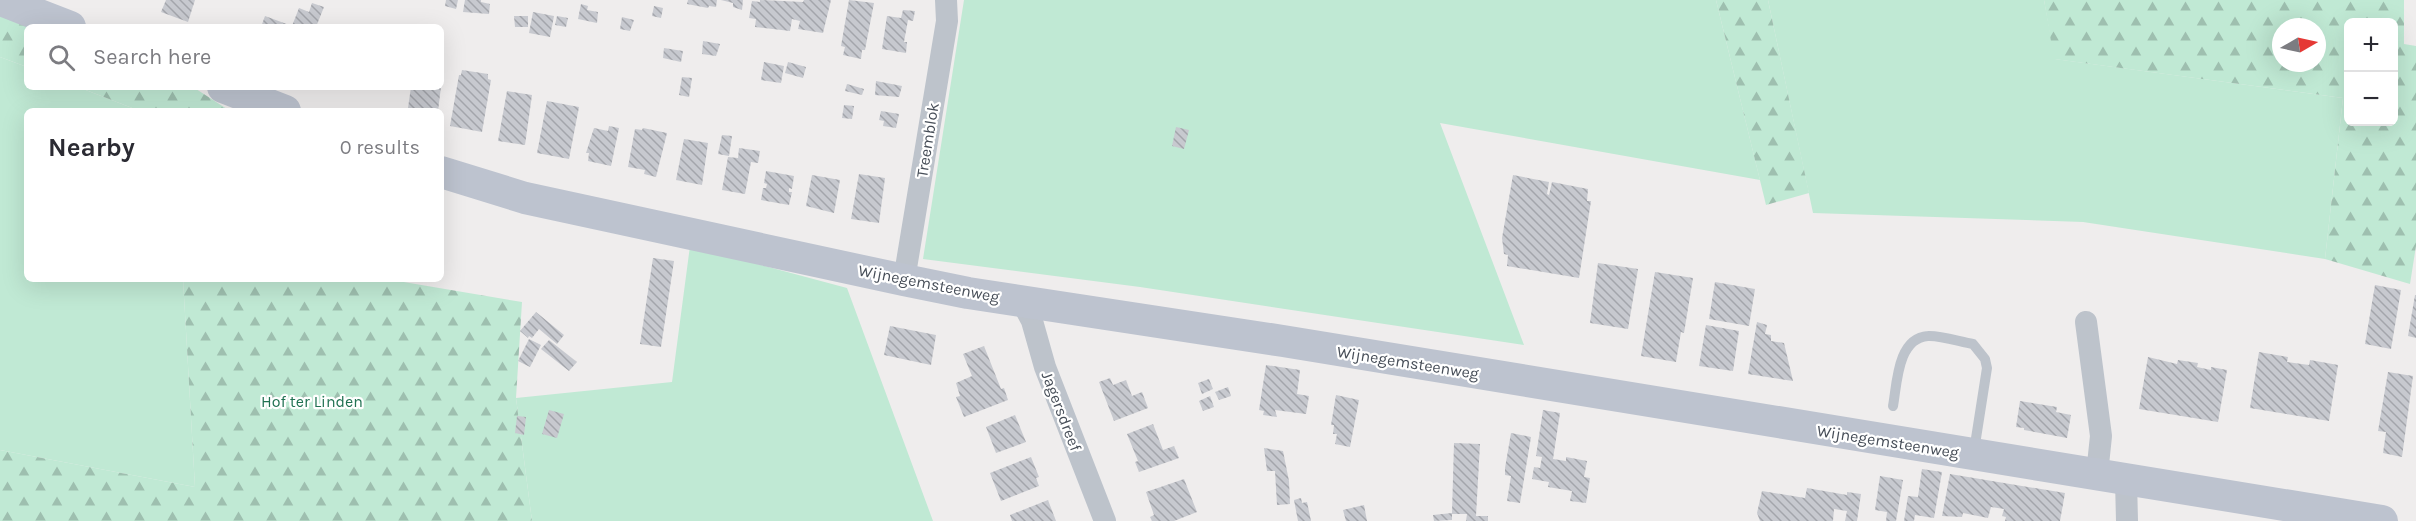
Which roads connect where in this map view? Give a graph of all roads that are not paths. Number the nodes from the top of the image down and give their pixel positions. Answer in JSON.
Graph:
{"nodes":[{"id":1,"x":1,"y":0,"type":"edge"},
{"id":2,"x":946,"y":0,"type":"edge"},
{"id":3,"x":62,"y":24,"type":"edge"},
{"id":4,"x":231,"y":90,"type":"edge"},
{"id":5,"x":277,"y":108,"type":"edge"},
{"id":6,"x":444,"y":173,"type":"edge"},
{"id":7,"x":904,"y":280,"type":"junction"},
{"id":8,"x":1021,"y":300,"type":"junction"},
{"id":9,"x":2086,"y":322,"type":"dead end"},
{"id":10,"x":1893,"y":406,"type":"dead end"},
{"id":11,"x":1974,"y":455,"type":"junction"},
{"id":12,"x":2111,"y":477,"type":"junction"},
{"id":13,"x":1105,"y":521,"type":"edge"},
{"id":14,"x":2127,"y":521,"type":"edge"},
{"id":15,"x":2382,"y":521,"type":"edge"}],
"edges":[{"from":1,"to":3,"type":"street"},
{"from":2,"to":7,"type":"street","name":"Treemblok"},
{"from":4,"to":5,"type":"street"},
{"from":6,"to":7,"type":"street","name":"Wijnegemsteenweg"},
{"from":7,"to":8,"type":"street","name":"Wijnegemsteenweg"},
{"from":8,"to":11,"type":"street","name":"Wijnegemsteenweg"},
{"from":8,"to":13,"type":"street","name":"Jagersdreef"},
{"from":9,"to":12,"type":"street"},
{"from":10,"to":11,"type":"lane"},
{"from":11,"to":12,"type":"street","name":"Wijnegemsteenweg"},
{"from":12,"to":14,"type":"street"},
{"from":12,"to":15,"type":"street","name":"Wijnegemsteenweg"}]}
